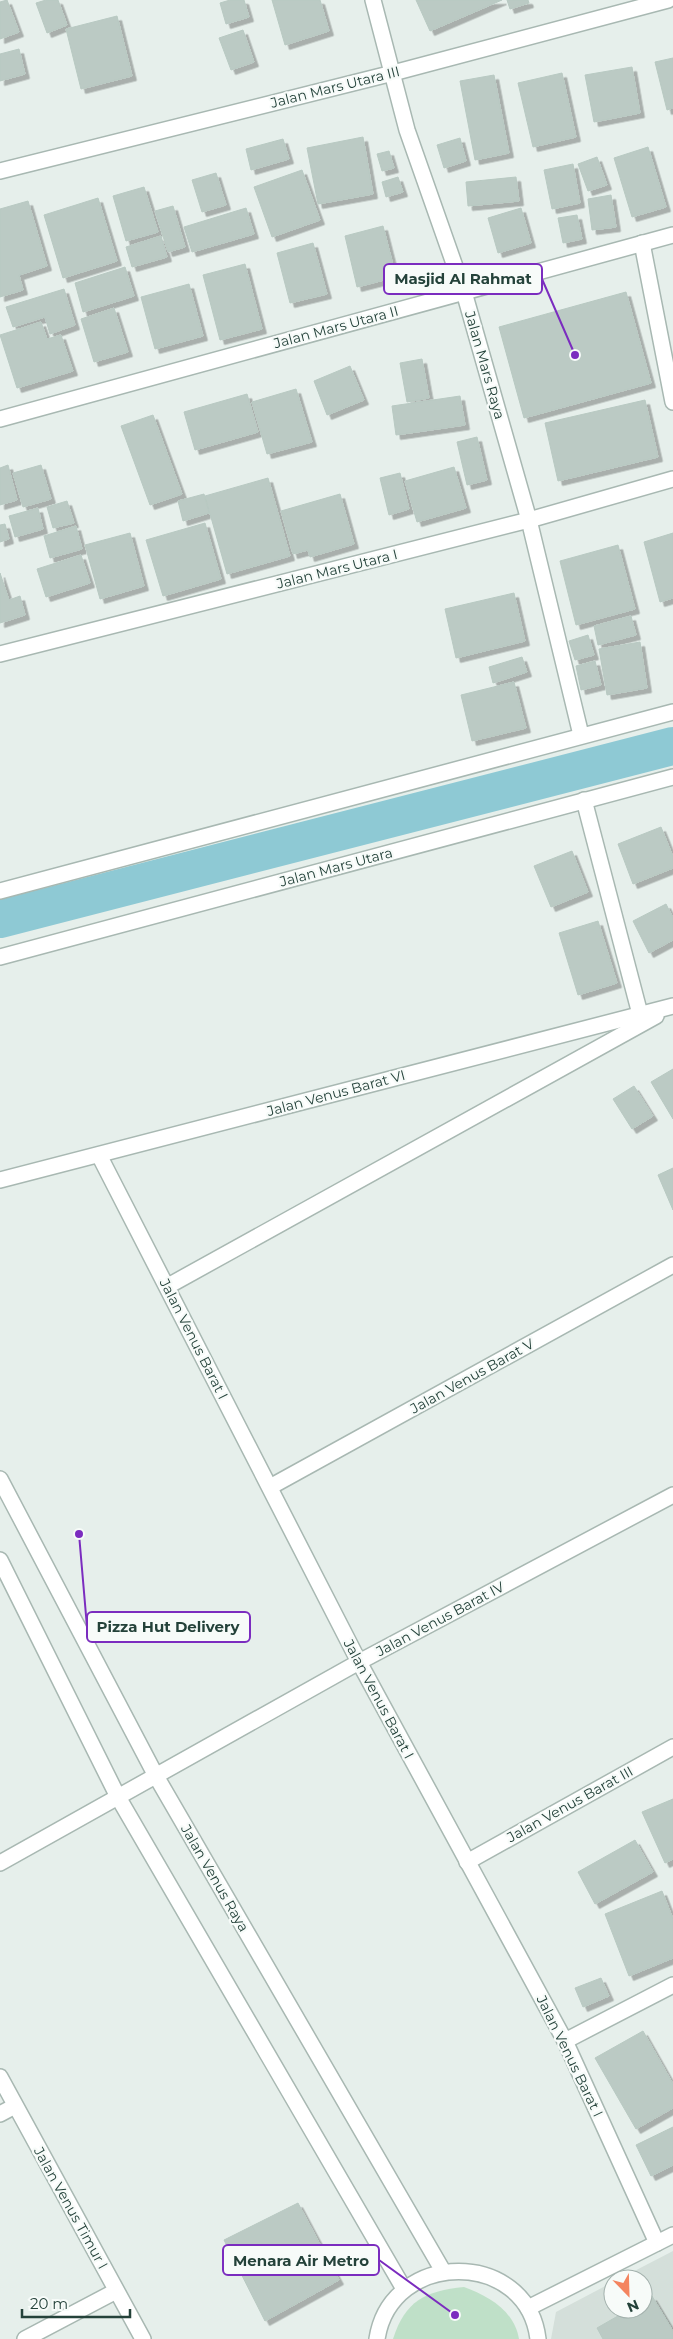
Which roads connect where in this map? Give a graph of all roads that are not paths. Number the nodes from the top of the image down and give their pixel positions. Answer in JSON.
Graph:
{"nodes":[{"id":1,"x":373,"y":0,"type":"edge"},
{"id":2,"x":668,"y":0,"type":"edge"},
{"id":3,"x":393,"y":73,"type":"junction"},
{"id":4,"x":0,"y":171,"type":"edge"},
{"id":5,"x":673,"y":235,"type":"edge"},
{"id":6,"x":642,"y":243,"type":"junction"},
{"id":7,"x":464,"y":292,"type":"junction"},
{"id":8,"x":673,"y":402,"type":"edge"},
{"id":9,"x":0,"y":419,"type":"edge"},
{"id":10,"x":673,"y":479,"type":"edge"},
{"id":11,"x":529,"y":520,"type":"junction"},
{"id":12,"x":0,"y":654,"type":"edge"},
{"id":13,"x":673,"y":712,"type":"edge"},
{"id":14,"x":581,"y":735,"type":"junction"},
{"id":15,"x":673,"y":777,"type":"edge"},
{"id":16,"x":584,"y":800,"type":"junction"},
{"id":17,"x":0,"y":890,"type":"edge"},
{"id":18,"x":0,"y":957,"type":"edge"},
{"id":19,"x":673,"y":1006,"type":"edge"},
{"id":20,"x":640,"y":1014,"type":"junction"},
{"id":21,"x":99,"y":1155,"type":"junction"},
{"id":22,"x":0,"y":1180,"type":"edge"},
{"id":23,"x":673,"y":1265,"type":"edge"},
{"id":24,"x":168,"y":1286,"type":"junction"},
{"id":25,"x":0,"y":1479,"type":"edge"},
{"id":26,"x":270,"y":1487,"type":"junction"},
{"id":27,"x":673,"y":1495,"type":"edge"},
{"id":28,"x":0,"y":1560,"type":"edge"},
{"id":29,"x":359,"y":1662,"type":"junction"},
{"id":30,"x":673,"y":1747,"type":"edge"},
{"id":31,"x":156,"y":1776,"type":"junction"},
{"id":32,"x":118,"y":1797,"type":"junction"},
{"id":33,"x":467,"y":1862,"type":"junction"},
{"id":34,"x":0,"y":1863,"type":"edge"},
{"id":35,"x":673,"y":1985,"type":"edge"},
{"id":36,"x":565,"y":2041,"type":"junction"},
{"id":37,"x":0,"y":2077,"type":"edge"},
{"id":38,"x":15,"y":2106,"type":"junction"},
{"id":39,"x":0,"y":2114,"type":"edge"},
{"id":40,"x":673,"y":2235,"type":"edge"},
{"id":41,"x":657,"y":2244,"type":"junction"},
{"id":42,"x":443,"y":2271,"type":"junction"},
{"id":43,"x":404,"y":2289,"type":"junction"},
{"id":44,"x":116,"y":2291,"type":"junction"},
{"id":45,"x":528,"y":2308,"type":"junction"},
{"id":46,"x":25,"y":2339,"type":"edge"},
{"id":47,"x":144,"y":2339,"type":"edge"},
{"id":48,"x":377,"y":2339,"type":"edge"},
{"id":49,"x":538,"y":2339,"type":"edge"}],
"edges":[{"from":1,"to":3,"type":"street","name":"Jalan Mars Raya"},
{"from":2,"to":3,"type":"street","name":"Jalan Mars Utara III"},
{"from":3,"to":4,"type":"street","name":"Jalan Mars Utara III"},
{"from":3,"to":7,"type":"street","name":"Jalan Mars Raya"},
{"from":5,"to":6,"type":"street","name":"Jalan Mars Utara II"},
{"from":6,"to":7,"type":"street","name":"Jalan Mars Utara II"},
{"from":6,"to":8,"type":"street"},
{"from":7,"to":9,"type":"street","name":"Jalan Mars Utara II"},
{"from":7,"to":11,"type":"street","name":"Jalan Mars Raya"},
{"from":10,"to":11,"type":"street","name":"Jalan Mars Utara I"},
{"from":11,"to":12,"type":"street","name":"Jalan Mars Utara I"},
{"from":11,"to":14,"type":"street","name":"Jalan Mars Raya"},
{"from":13,"to":14,"type":"street"},
{"from":14,"to":17,"type":"street"},
{"from":15,"to":16,"type":"street","name":"Jalan Mars Utara"},
{"from":16,"to":18,"type":"street","name":"Jalan Mars Utara"},
{"from":16,"to":20,"type":"street"},
{"from":19,"to":20,"type":"street","name":"Jalan Venus Barat VI"},
{"from":19,"to":24,"type":"street","name":"Jalan Venus Barat VI"},
{"from":20,"to":21,"type":"street","name":"Jalan Venus Barat VI"},
{"from":21,"to":22,"type":"street","name":"Jalan Venus Barat VI"},
{"from":21,"to":24,"type":"street","name":"Jalan Venus Barat I"},
{"from":23,"to":26,"type":"street","name":"Jalan Venus Barat V"},
{"from":24,"to":26,"type":"street","name":"Jalan Venus Barat I"},
{"from":25,"to":31,"type":"street","name":"Jalan Venus Raya"},
{"from":26,"to":29,"type":"street","name":"Jalan Venus Barat I"},
{"from":27,"to":29,"type":"street","name":"Jalan Venus Barat IV"},
{"from":28,"to":32,"type":"street"},
{"from":29,"to":31,"type":"street","name":"Jalan Venus Barat IV"},
{"from":29,"to":33,"type":"street","name":"Jalan Venus Barat I"},
{"from":30,"to":33,"type":"street","name":"Jalan Venus Barat III"},
{"from":31,"to":32,"type":"street","name":"Jalan Venus Barat IV"},
{"from":31,"to":42,"type":"street","name":"Jalan Venus Raya"},
{"from":32,"to":34,"type":"street","name":"Jalan Venus Barat IV"},
{"from":32,"to":43,"type":"street"},
{"from":33,"to":36,"type":"street","name":"Jalan Venus Barat I"},
{"from":35,"to":36,"type":"street"},
{"from":36,"to":41,"type":"street","name":"Jalan Venus Barat I"},
{"from":37,"to":38,"type":"street","name":"Jalan Venus Timur I"},
{"from":38,"to":39,"type":"street"},
{"from":38,"to":44,"type":"street","name":"Jalan Venus Timur I"},
{"from":40,"to":41,"type":"street"},
{"from":41,"to":45,"type":"street"},
{"from":42,"to":43,"type":"street"},
{"from":42,"to":45,"type":"street"},
{"from":43,"to":48,"type":"street"},
{"from":44,"to":46,"type":"street"},
{"from":44,"to":47,"type":"street","name":"Jalan Venus Timur I"},
{"from":45,"to":49,"type":"street"}]}
